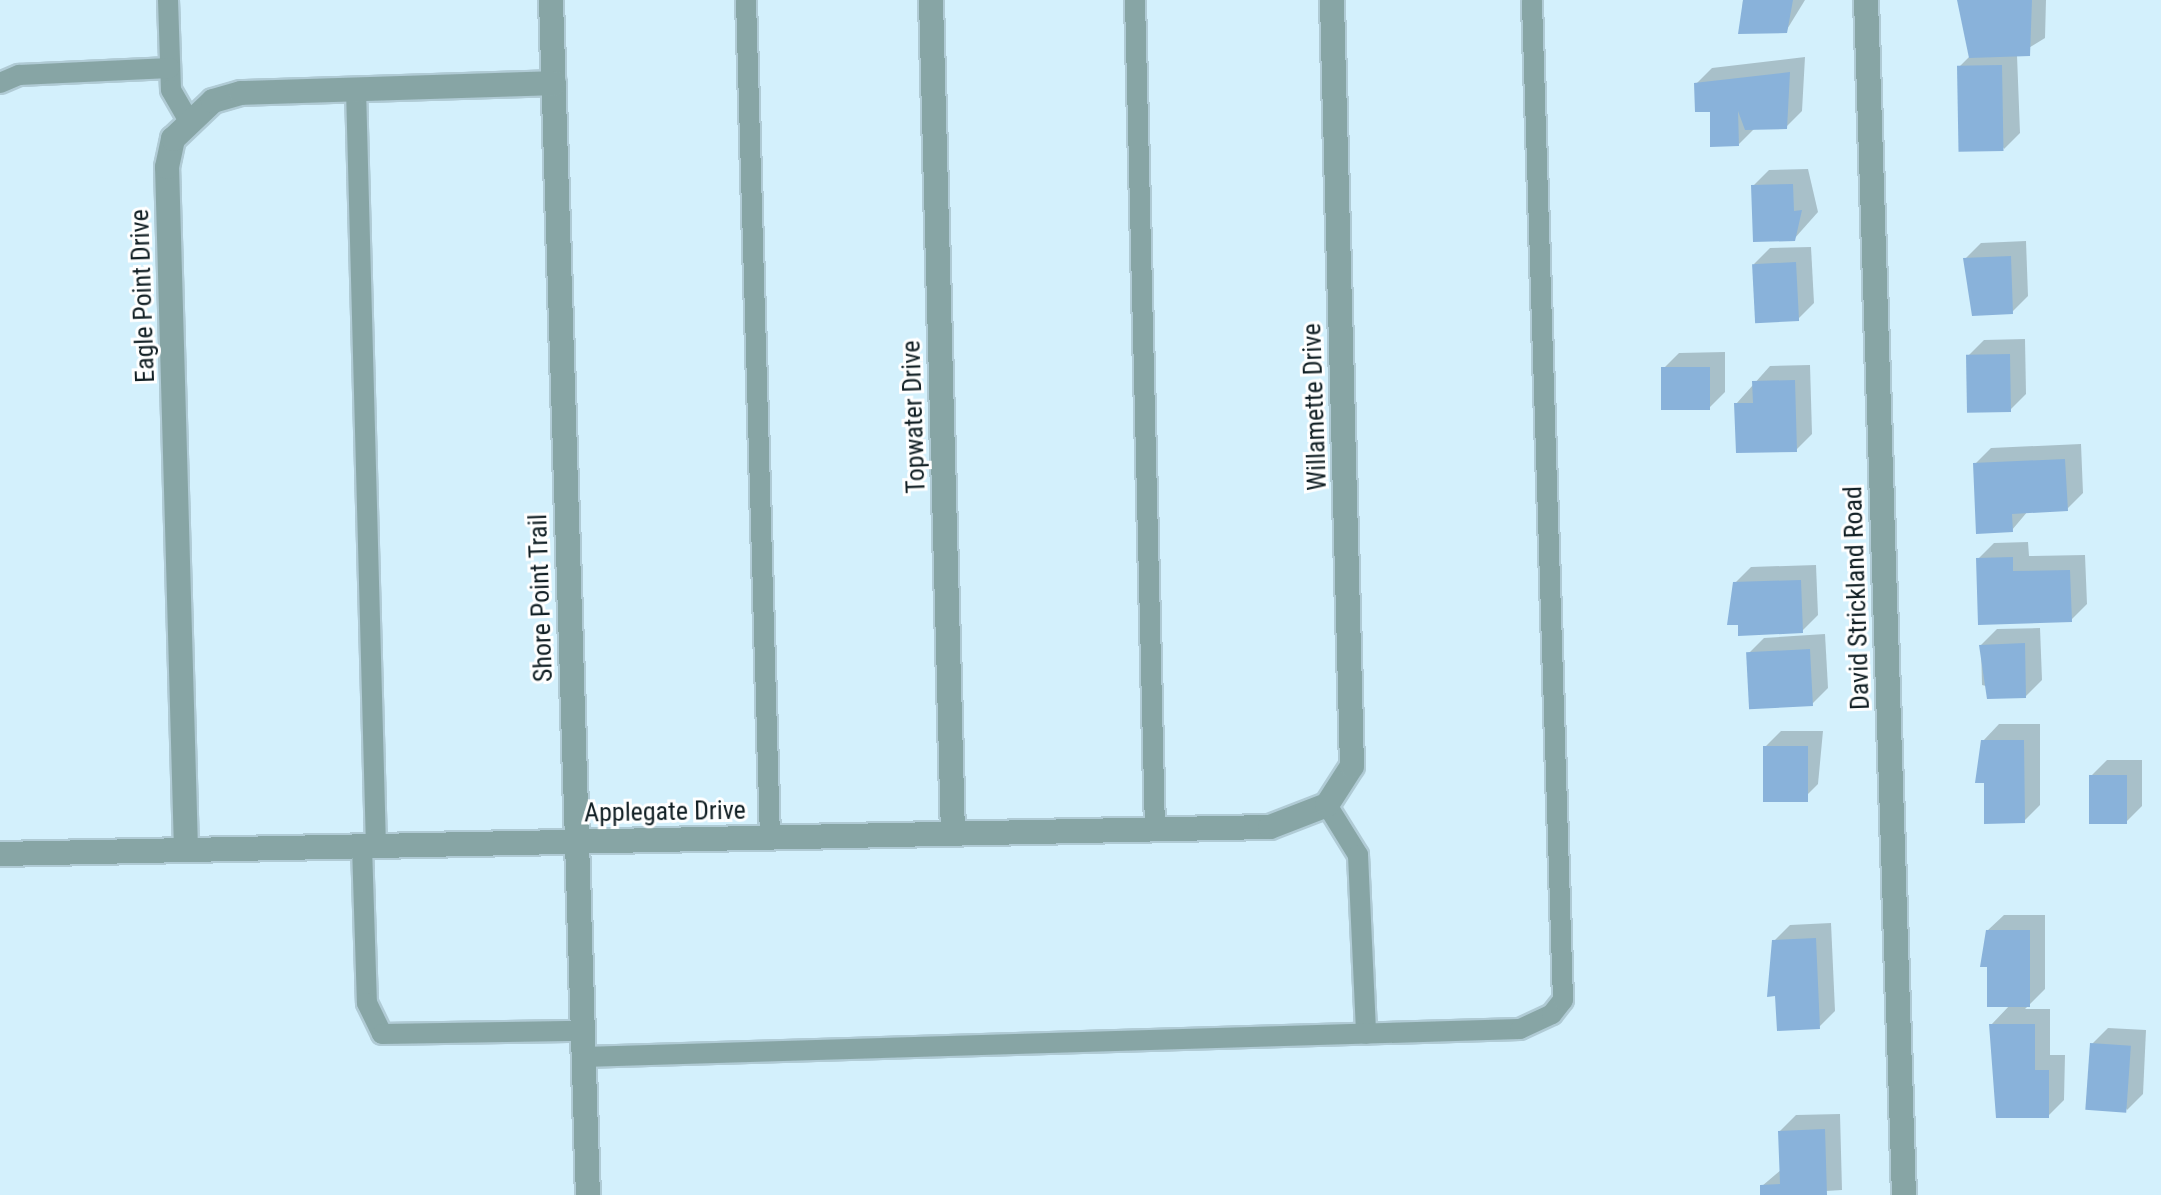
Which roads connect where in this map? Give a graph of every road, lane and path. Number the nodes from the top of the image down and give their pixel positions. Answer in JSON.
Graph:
{"nodes":[{"id":1,"x":168,"y":0,"type":"edge"},
{"id":2,"x":551,"y":0,"type":"edge"},
{"id":3,"x":746,"y":0,"type":"edge"},
{"id":4,"x":931,"y":0,"type":"edge"},
{"id":5,"x":1135,"y":0,"type":"edge"},
{"id":6,"x":1332,"y":0,"type":"edge"},
{"id":7,"x":1532,"y":0,"type":"edge"},
{"id":8,"x":1866,"y":0,"type":"edge"},
{"id":9,"x":170,"y":68,"type":"junction"},
{"id":10,"x":0,"y":83,"type":"edge"},
{"id":11,"x":554,"y":83,"type":"junction"},
{"id":12,"x":356,"y":89,"type":"junction"},
{"id":13,"x":188,"y":119,"type":"junction"},
{"id":14,"x":1327,"y":805,"type":"junction"},
{"id":15,"x":1155,"y":829,"type":"junction"},
{"id":16,"x":953,"y":833,"type":"junction"},
{"id":17,"x":770,"y":837,"type":"junction"},
{"id":18,"x":577,"y":841,"type":"junction"},
{"id":19,"x":369,"y":846,"type":"junction"},
{"id":20,"x":186,"y":850,"type":"junction"},
{"id":21,"x":0,"y":854,"type":"edge"},
{"id":22,"x":583,"y":1031,"type":"junction"},
{"id":23,"x":1366,"y":1034,"type":"junction"},
{"id":24,"x":583,"y":1057,"type":"junction"},
{"id":25,"x":588,"y":1195,"type":"edge"},
{"id":26,"x":1904,"y":1195,"type":"edge"}],
"edges":[{"from":1,"to":9,"type":"lane"},
{"from":2,"to":11,"type":"street","name":"Shore Point Trail"},
{"from":3,"to":17,"type":"lane"},
{"from":4,"to":16,"type":"street","name":"Topwater Drive"},
{"from":5,"to":15,"type":"lane"},
{"from":6,"to":14,"type":"street","name":"Willamette Drive"},
{"from":7,"to":23,"type":"lane"},
{"from":8,"to":26,"type":"street","name":"David Strickland Road"},
{"from":9,"to":10,"type":"lane"},
{"from":9,"to":13,"type":"lane"},
{"from":11,"to":12,"type":"street"},
{"from":11,"to":18,"type":"street","name":"Shore Point Trail"},
{"from":12,"to":13,"type":"street"},
{"from":12,"to":19,"type":"lane"},
{"from":13,"to":20,"type":"street","name":"Eagle Point Drive"},
{"from":14,"to":15,"type":"street","name":"Applegate Drive"},
{"from":14,"to":23,"type":"lane"},
{"from":15,"to":16,"type":"street","name":"Applegate Drive"},
{"from":16,"to":17,"type":"street","name":"Applegate Drive"},
{"from":17,"to":18,"type":"street","name":"Applegate Drive"},
{"from":18,"to":19,"type":"street","name":"Applegate Drive"},
{"from":18,"to":22,"type":"street","name":"Shore Point Trail"},
{"from":19,"to":20,"type":"street","name":"Applegate Drive"},
{"from":19,"to":22,"type":"lane"},
{"from":20,"to":21,"type":"street","name":"Applegate Drive"},
{"from":22,"to":24,"type":"street","name":"Shore Point Trail"},
{"from":23,"to":24,"type":"lane"},
{"from":24,"to":25,"type":"street","name":"Shore Point Trail"}]}
